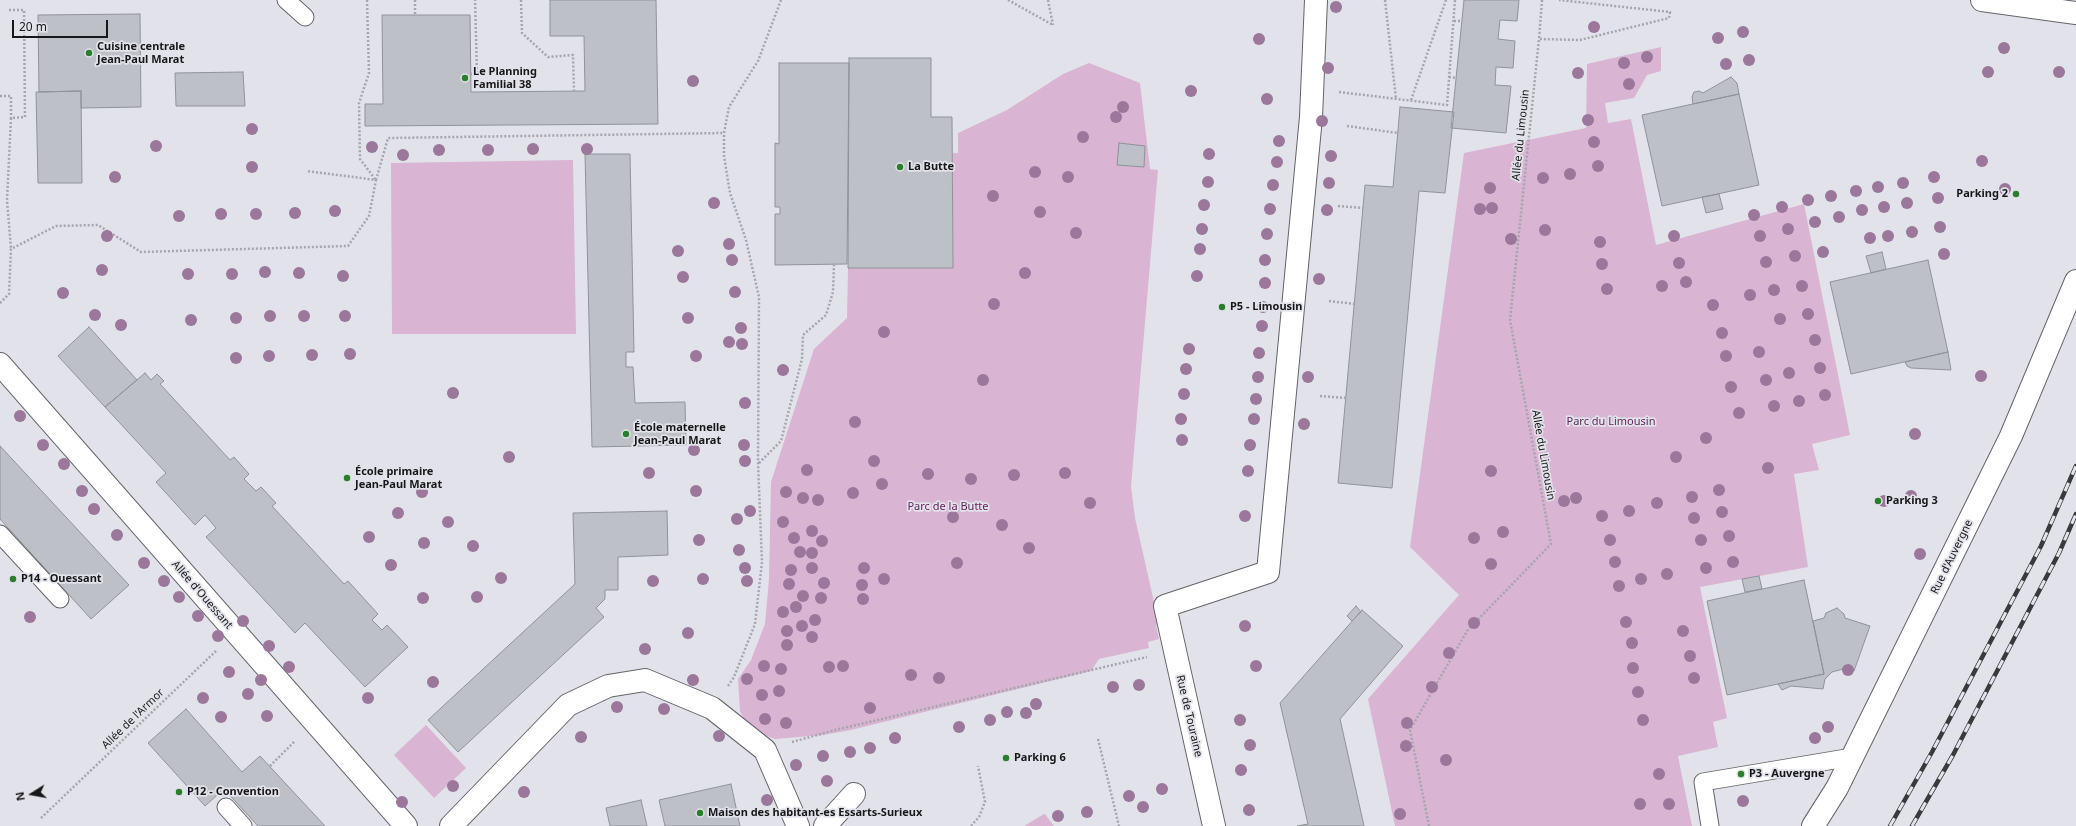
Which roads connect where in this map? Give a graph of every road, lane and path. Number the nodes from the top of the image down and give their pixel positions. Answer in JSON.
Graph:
{"nodes":[{"id":1,"x":286,"y":0,"type":"edge"},
{"id":2,"x":367,"y":0,"type":"edge"},
{"id":3,"x":414,"y":0,"type":"edge"},
{"id":4,"x":475,"y":0,"type":"edge"},
{"id":5,"x":521,"y":0,"type":"edge"},
{"id":6,"x":781,"y":0,"type":"edge"},
{"id":7,"x":1008,"y":0,"type":"edge"},
{"id":8,"x":1048,"y":0,"type":"edge"},
{"id":9,"x":1316,"y":0,"type":"edge"},
{"id":10,"x":1385,"y":0,"type":"edge"},
{"id":11,"x":1446,"y":0,"type":"edge"},
{"id":12,"x":1456,"y":0,"type":"edge"},
{"id":13,"x":1542,"y":0,"type":"edge"},
{"id":14,"x":1559,"y":0,"type":"edge"},
{"id":15,"x":1982,"y":0,"type":"edge"},
{"id":16,"x":9,"y":10,"type":"dead end"},
{"id":17,"x":2076,"y":14,"type":"edge"},
{"id":18,"x":415,"y":15,"type":"dead end"},
{"id":19,"x":305,"y":17,"type":"dead end"},
{"id":20,"x":1454,"y":21,"type":"junction"},
{"id":21,"x":1462,"y":21,"type":"dead end"},
{"id":22,"x":1539,"y":39,"type":"junction"},
{"id":23,"x":470,"y":74,"type":"dead end"},
{"id":24,"x":1449,"y":77,"type":"junction"},
{"id":25,"x":1457,"y":78,"type":"dead end"},
{"id":26,"x":574,"y":91,"type":"dead end"},
{"id":27,"x":1360,"y":94,"type":"dead end"},
{"id":28,"x":0,"y":96,"type":"edge"},
{"id":29,"x":1396,"y":99,"type":"junction"},
{"id":30,"x":1411,"y":100,"type":"junction"},
{"id":31,"x":11,"y":118,"type":"junction"},
{"id":32,"x":1347,"y":126,"type":"dead end"},
{"id":33,"x":724,"y":132,"type":"junction"},
{"id":34,"x":1398,"y":132,"type":"dead end"},
{"id":35,"x":307,"y":171,"type":"dead end"},
{"id":36,"x":376,"y":180,"type":"junction"},
{"id":37,"x":1338,"y":206,"type":"dead end"},
{"id":38,"x":1363,"y":208,"type":"dead end"},
{"id":39,"x":11,"y":249,"type":"junction"},
{"id":40,"x":834,"y":264,"type":"dead end"},
{"id":41,"x":2076,"y":281,"type":"edge"},
{"id":42,"x":1329,"y":301,"type":"dead end"},
{"id":43,"x":0,"y":303,"type":"edge"},
{"id":44,"x":1355,"y":304,"type":"dead end"},
{"id":45,"x":0,"y":364,"type":"edge"},
{"id":46,"x":1320,"y":396,"type":"dead end"},
{"id":47,"x":1346,"y":398,"type":"dead end"},
{"id":48,"x":758,"y":463,"type":"junction"},
{"id":49,"x":0,"y":534,"type":"edge"},
{"id":50,"x":60,"y":599,"type":"dead end"},
{"id":51,"x":235,"y":632,"type":"junction"},
{"id":52,"x":1175,"y":651,"type":"junction"},
{"id":53,"x":712,"y":708,"type":"junction"},
{"id":54,"x":315,"y":722,"type":"junction"},
{"id":55,"x":1098,"y":739,"type":"dead end"},
{"id":56,"x":765,"y":750,"type":"junction"},
{"id":57,"x":1852,"y":757,"type":"junction"},
{"id":58,"x":270,"y":766,"type":"dead end"},
{"id":59,"x":978,"y":766,"type":"dead end"},
{"id":60,"x":854,"y":794,"type":"dead end"},
{"id":61,"x":226,"y":807,"type":"dead end"},
{"id":62,"x":41,"y":818,"type":"dead end"},
{"id":63,"x":243,"y":826,"type":"edge"},
{"id":64,"x":406,"y":826,"type":"edge"},
{"id":65,"x":451,"y":826,"type":"edge"},
{"id":66,"x":798,"y":826,"type":"edge"},
{"id":67,"x":826,"y":826,"type":"edge"},
{"id":68,"x":971,"y":826,"type":"edge"},
{"id":69,"x":1119,"y":826,"type":"edge"},
{"id":70,"x":1214,"y":826,"type":"edge"},
{"id":71,"x":1429,"y":826,"type":"edge"},
{"id":72,"x":1710,"y":826,"type":"edge"},
{"id":73,"x":1814,"y":826,"type":"edge"}],
"edges":[{"from":1,"to":19,"type":"lane"},
{"from":2,"to":36,"type":"path"},
{"from":3,"to":18,"type":"path"},
{"from":4,"to":23,"type":"path"},
{"from":5,"to":26,"type":"path"},
{"from":6,"to":33,"type":"path"},
{"from":7,"to":8,"type":"path"},
{"from":9,"to":52,"type":"street","name":"Rue de Touraine"},
{"from":10,"to":29,"type":"path"},
{"from":11,"to":30,"type":"path"},
{"from":12,"to":20,"type":"path"},
{"from":13,"to":22,"type":"path"},
{"from":14,"to":22,"type":"path"},
{"from":15,"to":17,"type":"street"},
{"from":16,"to":31,"type":"path"},
{"from":20,"to":21,"type":"path"},
{"from":20,"to":24,"type":"path"},
{"from":22,"to":71,"type":"path","name":"Allée du Limousin"},
{"from":24,"to":25,"type":"path"},
{"from":24,"to":30,"type":"path"},
{"from":27,"to":29,"type":"path"},
{"from":28,"to":31,"type":"path"},
{"from":29,"to":30,"type":"path"},
{"from":31,"to":39,"type":"path"},
{"from":32,"to":34,"type":"path"},
{"from":33,"to":36,"type":"path"},
{"from":33,"to":48,"type":"path"},
{"from":35,"to":36,"type":"path"},
{"from":36,"to":39,"type":"path"},
{"from":37,"to":38,"type":"path"},
{"from":39,"to":43,"type":"path"},
{"from":40,"to":48,"type":"path"},
{"from":41,"to":57,"type":"street","name":"Rue d'Auvergne"},
{"from":42,"to":44,"type":"path"},
{"from":45,"to":51,"type":"street","name":"Allée d'Ouessant"},
{"from":46,"to":47,"type":"path"},
{"from":48,"to":53,"type":"path"},
{"from":49,"to":50,"type":"lane"},
{"from":51,"to":54,"type":"street","name":"Allée d'Ouessant"},
{"from":51,"to":62,"type":"path","name":"Allée de l'Armor"},
{"from":52,"to":56,"type":"path"},
{"from":52,"to":70,"type":"street","name":"Rue de Touraine"},
{"from":53,"to":56,"type":"street"},
{"from":53,"to":65,"type":"street"},
{"from":54,"to":58,"type":"path"},
{"from":54,"to":64,"type":"street","name":"Allée d'Ouessant"},
{"from":55,"to":69,"type":"path"},
{"from":56,"to":66,"type":"street"},
{"from":57,"to":72,"type":"lane"},
{"from":57,"to":73,"type":"street","name":"Rue d'Auvergne"},
{"from":59,"to":68,"type":"path"},
{"from":60,"to":67,"type":"street"},
{"from":61,"to":63,"type":"lane"}]}
